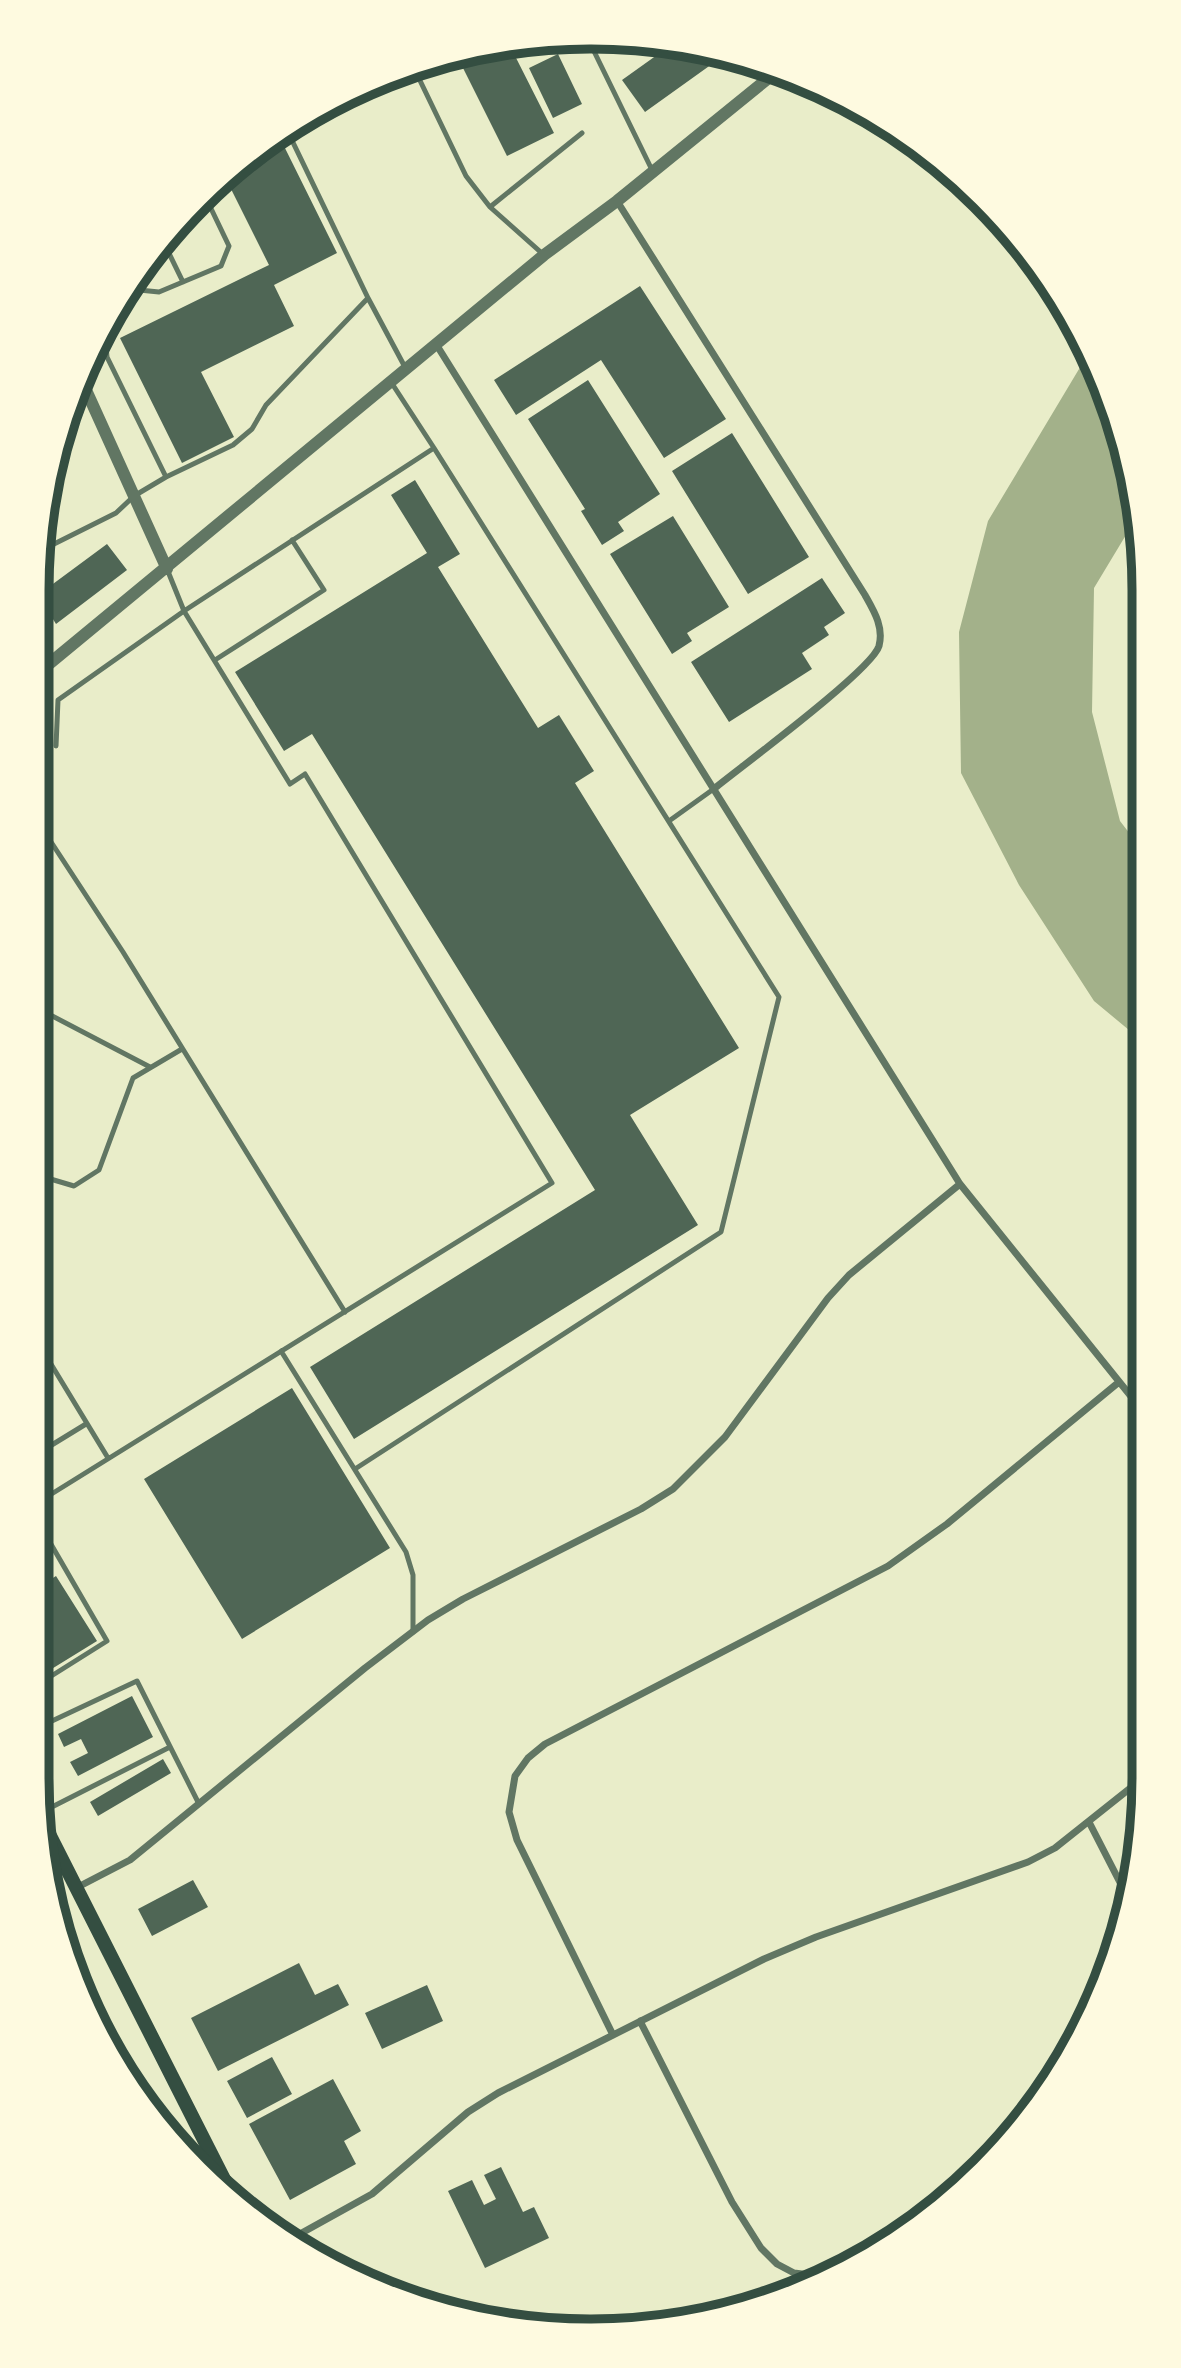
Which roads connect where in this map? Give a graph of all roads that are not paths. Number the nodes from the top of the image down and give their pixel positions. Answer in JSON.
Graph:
{"nodes":[{"id":1,"x":593,"y":49,"type":"edge"},
{"id":2,"x":418,"y":77,"type":"edge"},
{"id":3,"x":768,"y":79,"type":"edge"},
{"id":4,"x":582,"y":133,"type":"dead end"},
{"id":5,"x":291,"y":139,"type":"edge"},
{"id":6,"x":653,"y":172,"type":"junction"},
{"id":7,"x":617,"y":201,"type":"junction"},
{"id":8,"x":210,"y":206,"type":"edge"},
{"id":9,"x":490,"y":206,"type":"junction"},
{"id":10,"x":168,"y":252,"type":"edge"},
{"id":11,"x":544,"y":255,"type":"junction"},
{"id":12,"x":183,"y":282,"type":"junction"},
{"id":13,"x":140,"y":290,"type":"edge"},
{"id":14,"x":368,"y":298,"type":"junction"},
{"id":15,"x":436,"y":344,"type":"junction"},
{"id":16,"x":106,"y":349,"type":"edge"},
{"id":17,"x":406,"y":369,"type":"junction"},
{"id":18,"x":391,"y":382,"type":"junction"},
{"id":19,"x":87,"y":392,"type":"edge"},
{"id":20,"x":434,"y":448,"type":"junction"},
{"id":21,"x":166,"y":477,"type":"junction"},
{"id":22,"x":134,"y":496,"type":"junction"},
{"id":23,"x":292,"y":540,"type":"junction"},
{"id":24,"x":51,"y":545,"type":"edge"},
{"id":25,"x":167,"y":569,"type":"junction"},
{"id":26,"x":184,"y":611,"type":"junction"},
{"id":27,"x":215,"y":660,"type":"junction"},
{"id":28,"x":49,"y":664,"type":"edge"},
{"id":29,"x":56,"y":746,"type":"dead end"},
{"id":30,"x":715,"y":788,"type":"junction"},
{"id":31,"x":669,"y":821,"type":"junction"},
{"id":32,"x":49,"y":839,"type":"edge"},
{"id":33,"x":49,"y":1014,"type":"edge"},
{"id":34,"x":182,"y":1049,"type":"junction"},
{"id":35,"x":150,"y":1067,"type":"junction"},
{"id":36,"x":49,"y":1179,"type":"edge"},
{"id":37,"x":960,"y":1184,"type":"junction"},
{"id":38,"x":345,"y":1312,"type":"junction"},
{"id":39,"x":281,"y":1351,"type":"junction"},
{"id":40,"x":49,"y":1361,"type":"edge"},
{"id":41,"x":1119,"y":1382,"type":"junction"},
{"id":42,"x":1132,"y":1398,"type":"edge"},
{"id":43,"x":86,"y":1424,"type":"junction"},
{"id":44,"x":49,"y":1447,"type":"edge"},
{"id":45,"x":108,"y":1458,"type":"junction"},
{"id":46,"x":355,"y":1469,"type":"junction"},
{"id":47,"x":49,"y":1495,"type":"edge"},
{"id":48,"x":49,"y":1541,"type":"edge"},
{"id":49,"x":413,"y":1632,"type":"junction"},
{"id":50,"x":49,"y":1677,"type":"edge"},
{"id":51,"x":49,"y":1722,"type":"edge"},
{"id":52,"x":170,"y":1747,"type":"junction"},
{"id":53,"x":1132,"y":1788,"type":"edge"},
{"id":54,"x":199,"y":1804,"type":"junction"},
{"id":55,"x":50,"y":1808,"type":"edge"},
{"id":56,"x":1089,"y":1822,"type":"junction"},
{"id":57,"x":53,"y":1843,"type":"edge"},
{"id":58,"x":1121,"y":1885,"type":"edge"},
{"id":59,"x":76,"y":1888,"type":"junction"},
{"id":60,"x":640,"y":2021,"type":"junction"},
{"id":61,"x":613,"y":2035,"type":"junction"},
{"id":62,"x":221,"y":2173,"type":"edge"},
{"id":63,"x":300,"y":2234,"type":"edge"},
{"id":64,"x":806,"y":2274,"type":"edge"}],
"edges":[{"from":1,"to":6,"type":"lane"},
{"from":2,"to":9,"type":"lane"},
{"from":3,"to":6,"type":"street"},
{"from":4,"to":9,"type":"lane"},
{"from":5,"to":14,"type":"lane"},
{"from":6,"to":7,"type":"street"},
{"from":7,"to":11,"type":"street"},
{"from":7,"to":30,"type":"street"},
{"from":8,"to":12,"type":"lane"},
{"from":9,"to":11,"type":"lane"},
{"from":10,"to":12,"type":"lane"},
{"from":11,"to":15,"type":"street"},
{"from":12,"to":13,"type":"lane"},
{"from":14,"to":17,"type":"lane"},
{"from":14,"to":21,"type":"lane"},
{"from":15,"to":17,"type":"street"},
{"from":15,"to":30,"type":"street"},
{"from":16,"to":21,"type":"lane"},
{"from":17,"to":18,"type":"street"},
{"from":18,"to":20,"type":"lane"},
{"from":18,"to":25,"type":"street"},
{"from":19,"to":22,"type":"street"},
{"from":20,"to":23,"type":"lane"},
{"from":20,"to":31,"type":"lane"},
{"from":21,"to":22,"type":"lane"},
{"from":22,"to":24,"type":"lane"},
{"from":22,"to":25,"type":"street"},
{"from":23,"to":26,"type":"lane"},
{"from":23,"to":27,"type":"lane"},
{"from":25,"to":26,"type":"lane"},
{"from":25,"to":28,"type":"street"},
{"from":26,"to":27,"type":"lane"},
{"from":26,"to":29,"type":"lane"},
{"from":27,"to":38,"type":"lane"},
{"from":30,"to":31,"type":"lane"},
{"from":30,"to":37,"type":"street"},
{"from":31,"to":46,"type":"lane"},
{"from":32,"to":34,"type":"lane"},
{"from":33,"to":35,"type":"lane"},
{"from":34,"to":35,"type":"lane"},
{"from":34,"to":38,"type":"lane"},
{"from":35,"to":36,"type":"lane"},
{"from":37,"to":41,"type":"street"},
{"from":37,"to":49,"type":"street"},
{"from":38,"to":39,"type":"lane"},
{"from":39,"to":45,"type":"lane"},
{"from":39,"to":46,"type":"lane"},
{"from":40,"to":43,"type":"lane"},
{"from":41,"to":42,"type":"street"},
{"from":41,"to":61,"type":"street"},
{"from":43,"to":44,"type":"lane"},
{"from":43,"to":45,"type":"lane"},
{"from":45,"to":47,"type":"lane"},
{"from":46,"to":49,"type":"lane"},
{"from":48,"to":50,"type":"lane"},
{"from":49,"to":54,"type":"street"},
{"from":51,"to":52,"type":"lane"},
{"from":52,"to":54,"type":"lane"},
{"from":52,"to":55,"type":"lane"},
{"from":53,"to":56,"type":"street"},
{"from":54,"to":59,"type":"street"},
{"from":56,"to":58,"type":"street"},
{"from":56,"to":60,"type":"street"},
{"from":57,"to":59,"type":"main road"},
{"from":59,"to":62,"type":"main road"},
{"from":60,"to":61,"type":"street"},
{"from":60,"to":64,"type":"street"},
{"from":61,"to":63,"type":"street"}]}
